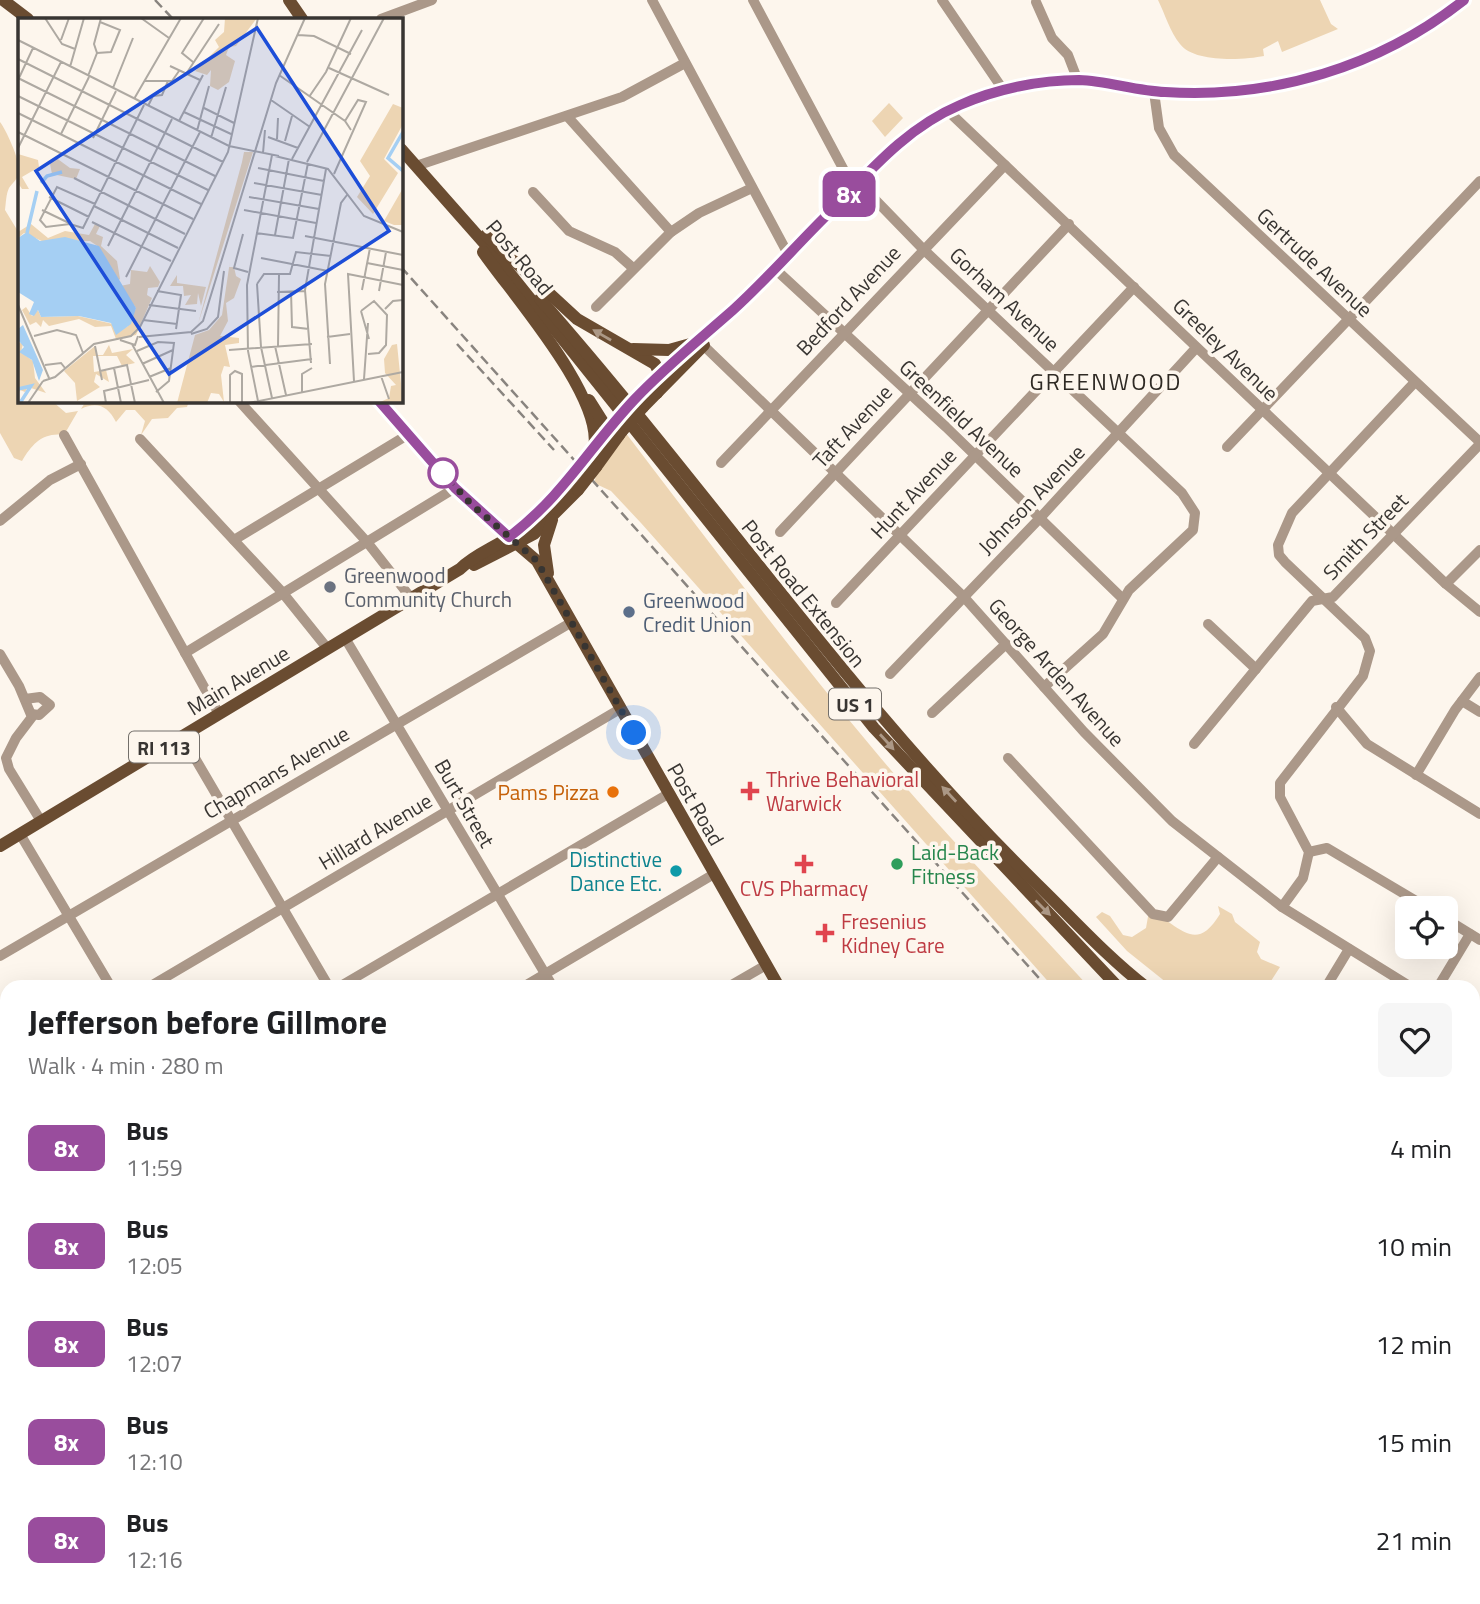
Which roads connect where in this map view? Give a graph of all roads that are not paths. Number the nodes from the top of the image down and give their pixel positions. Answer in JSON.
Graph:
{"nodes":[{"id":1,"x":3,"y":0,"type":"edge"},
{"id":2,"x":289,"y":0,"type":"edge"},
{"id":3,"x":432,"y":0,"type":"edge"},
{"id":4,"x":652,"y":0,"type":"edge"},
{"id":5,"x":753,"y":0,"type":"edge"},
{"id":6,"x":942,"y":0,"type":"edge"},
{"id":7,"x":1464,"y":0,"type":"edge"},
{"id":8,"x":1036,"y":2,"type":"dead end"},
{"id":9,"x":27,"y":18,"type":"edge"},
{"id":10,"x":301,"y":18,"type":"edge"},
{"id":11,"x":384,"y":18,"type":"edge"},
{"id":12,"x":685,"y":63,"type":"junction"},
{"id":13,"x":1078,"y":80,"type":"junction"},
{"id":14,"x":1004,"y":90,"type":"junction"},
{"id":15,"x":1154,"y":92,"type":"junction"},
{"id":16,"x":948,"y":111,"type":"junction"},
{"id":17,"x":567,"y":116,"type":"junction"},
{"id":18,"x":402,"y":150,"type":"edge"},
{"id":19,"x":1005,"y":165,"type":"junction"},
{"id":20,"x":416,"y":166,"type":"junction"},
{"id":21,"x":1480,"y":181,"type":"edge"},
{"id":22,"x":856,"y":186,"type":"junction"},
{"id":23,"x":751,"y":188,"type":"junction"},
{"id":24,"x":533,"y":192,"type":"dead end"},
{"id":25,"x":448,"y":203,"type":"junction"},
{"id":26,"x":1069,"y":225,"type":"junction"},
{"id":27,"x":671,"y":232,"type":"junction"},
{"id":28,"x":923,"y":249,"type":"junction"},
{"id":29,"x":788,"y":254,"type":"junction"},
{"id":30,"x":633,"y":268,"type":"junction"},
{"id":31,"x":774,"y":268,"type":"junction"},
{"id":32,"x":1134,"y":287,"type":"junction"},
{"id":33,"x":596,"y":307,"type":"dead end"},
{"id":34,"x":990,"y":309,"type":"junction"},
{"id":35,"x":1350,"y":321,"type":"junction"},
{"id":36,"x":843,"y":333,"type":"junction"},
{"id":37,"x":699,"y":344,"type":"junction"},
{"id":38,"x":1196,"y":348,"type":"junction"},
{"id":39,"x":632,"y":349,"type":"junction"},
{"id":40,"x":570,"y":370,"type":"junction"},
{"id":41,"x":1055,"y":371,"type":"junction"},
{"id":42,"x":661,"y":374,"type":"junction"},
{"id":43,"x":1415,"y":382,"type":"junction"},
{"id":44,"x":657,"y":393,"type":"junction"},
{"id":45,"x":909,"y":393,"type":"junction"},
{"id":46,"x":616,"y":398,"type":"junction"},
{"id":47,"x":240,"y":402,"type":"edge"},
{"id":48,"x":380,"y":402,"type":"edge"},
{"id":49,"x":640,"y":402,"type":"junction"},
{"id":50,"x":770,"y":410,"type":"junction"},
{"id":51,"x":1264,"y":411,"type":"junction"},
{"id":52,"x":616,"y":429,"type":"junction"},
{"id":53,"x":1120,"y":433,"type":"junction"},
{"id":54,"x":409,"y":434,"type":"junction"},
{"id":55,"x":64,"y":435,"type":"dead end"},
{"id":56,"x":140,"y":439,"type":"dead end"},
{"id":57,"x":1480,"y":443,"type":"edge"},
{"id":58,"x":1227,"y":447,"type":"dead end"},
{"id":59,"x":974,"y":455,"type":"junction"},
{"id":60,"x":592,"y":458,"type":"junction"},
{"id":61,"x":721,"y":463,"type":"dead end"},
{"id":62,"x":81,"y":464,"type":"junction"},
{"id":63,"x":1329,"y":472,"type":"junction"},
{"id":64,"x":835,"y":473,"type":"junction"},
{"id":65,"x":574,"y":485,"type":"junction"},
{"id":66,"x":455,"y":488,"type":"junction"},
{"id":67,"x":320,"y":489,"type":"junction"},
{"id":68,"x":554,"y":517,"type":"junction"},
{"id":69,"x":1040,"y":518,"type":"junction"},
{"id":70,"x":0,"y":520,"type":"edge"},
{"id":71,"x":780,"y":532,"type":"dead end"},
{"id":72,"x":1393,"y":534,"type":"junction"},
{"id":73,"x":899,"y":536,"type":"junction"},
{"id":74,"x":234,"y":540,"type":"junction"},
{"id":75,"x":513,"y":540,"type":"junction"},
{"id":76,"x":367,"y":542,"type":"junction"},
{"id":77,"x":1480,"y":550,"type":"edge"},
{"id":78,"x":550,"y":580,"type":"junction"},
{"id":79,"x":1446,"y":584,"type":"junction"},
{"id":80,"x":282,"y":592,"type":"junction"},
{"id":81,"x":963,"y":596,"type":"junction"},
{"id":82,"x":411,"y":598,"type":"junction"},
{"id":83,"x":1122,"y":598,"type":"junction"},
{"id":84,"x":1322,"y":599,"type":"junction"},
{"id":85,"x":836,"y":603,"type":"dead end"},
{"id":86,"x":1480,"y":612,"type":"edge"},
{"id":87,"x":572,"y":622,"type":"junction"},
{"id":88,"x":1208,"y":624,"type":"dead end"},
{"id":89,"x":345,"y":638,"type":"junction"},
{"id":90,"x":1006,"y":644,"type":"junction"},
{"id":91,"x":327,"y":648,"type":"junction"},
{"id":92,"x":186,"y":653,"type":"junction"},
{"id":93,"x":0,"y":654,"type":"edge"},
{"id":94,"x":1256,"y":669,"type":"junction"},
{"id":95,"x":890,"y":674,"type":"dead end"},
{"id":96,"x":1480,"y":677,"type":"edge"},
{"id":97,"x":1044,"y":687,"type":"junction"},
{"id":98,"x":25,"y":699,"type":"junction"},
{"id":99,"x":1462,"y":701,"type":"junction"},
{"id":100,"x":1336,"y":707,"type":"junction"},
{"id":101,"x":620,"y":709,"type":"junction"},
{"id":102,"x":1480,"y":712,"type":"edge"},
{"id":103,"x":932,"y":713,"type":"dead end"},
{"id":104,"x":31,"y":714,"type":"junction"},
{"id":105,"x":219,"y":714,"type":"junction"},
{"id":106,"x":397,"y":724,"type":"junction"},
{"id":107,"x":183,"y":736,"type":"junction"},
{"id":108,"x":1194,"y":744,"type":"dead end"},
{"id":109,"x":1008,"y":758,"type":"dead end"},
{"id":110,"x":1416,"y":775,"type":"junction"},
{"id":111,"x":668,"y":794,"type":"junction"},
{"id":112,"x":447,"y":811,"type":"junction"},
{"id":113,"x":1480,"y":814,"type":"edge"},
{"id":114,"x":41,"y":821,"type":"junction"},
{"id":115,"x":232,"y":821,"type":"junction"},
{"id":116,"x":20,"y":834,"type":"junction"},
{"id":117,"x":0,"y":846,"type":"edge"},
{"id":118,"x":1309,"y":852,"type":"junction"},
{"id":119,"x":1218,"y":857,"type":"junction"},
{"id":120,"x":714,"y":874,"type":"junction"},
{"id":121,"x":496,"y":895,"type":"junction"},
{"id":122,"x":1408,"y":896,"type":"edge"},
{"id":123,"x":1282,"y":907,"type":"junction"},
{"id":124,"x":283,"y":908,"type":"junction"},
{"id":125,"x":69,"y":916,"type":"junction"},
{"id":126,"x":1458,"y":926,"type":"edge"},
{"id":127,"x":1470,"y":934,"type":"junction"},
{"id":128,"x":1480,"y":940,"type":"edge"},
{"id":129,"x":1349,"y":949,"type":"junction"},
{"id":130,"x":0,"y":956,"type":"edge"},
{"id":131,"x":766,"y":965,"type":"junction"},
{"id":132,"x":545,"y":974,"type":"junction"},
{"id":133,"x":107,"y":980,"type":"edge"},
{"id":134,"x":161,"y":980,"type":"edge"},
{"id":135,"x":325,"y":980,"type":"edge"},
{"id":136,"x":351,"y":980,"type":"edge"},
{"id":137,"x":535,"y":980,"type":"edge"},
{"id":138,"x":549,"y":980,"type":"edge"},
{"id":139,"x":740,"y":980,"type":"edge"},
{"id":140,"x":775,"y":980,"type":"edge"},
{"id":141,"x":1111,"y":980,"type":"edge"},
{"id":142,"x":1139,"y":980,"type":"edge"},
{"id":143,"x":1330,"y":980,"type":"edge"},
{"id":144,"x":1400,"y":980,"type":"edge"},
{"id":145,"x":1442,"y":980,"type":"edge"}],
"edges":[{"from":1,"to":9,"type":"main road"},
{"from":2,"to":10,"type":"main road"},
{"from":3,"to":11,"type":"street"},
{"from":4,"to":12,"type":"street"},
{"from":5,"to":22,"type":"street","name":"Gorham Avenue"},
{"from":6,"to":14,"type":"street"},
{"from":7,"to":15,"type":"main road","name":"Main Avenue","number":"RI 113"},
{"from":8,"to":13,"type":"street"},
{"from":12,"to":17,"type":"street"},
{"from":12,"to":23,"type":"street"},
{"from":13,"to":14,"type":"main road","name":"Main Avenue","number":"RI 113"},
{"from":13,"to":15,"type":"main road","name":"Main Avenue","number":"RI 113"},
{"from":14,"to":16,"type":"main road","name":"Main Avenue","number":"RI 113"},
{"from":15,"to":35,"type":"street","name":"Gertrude Avenue"},
{"from":16,"to":19,"type":"street","name":"Greeley Avenue"},
{"from":16,"to":22,"type":"main road","name":"Main Avenue","number":"RI 113"},
{"from":17,"to":20,"type":"street"},
{"from":17,"to":27,"type":"street"},
{"from":18,"to":20,"type":"main road","name":"Post Road","number":"US 1"},
{"from":19,"to":26,"type":"street","name":"Greeley Avenue"},
{"from":19,"to":28,"type":"street","name":"Bedford Avenue"},
{"from":20,"to":25,"type":"main road","name":"Post Road","number":"US 1"},
{"from":21,"to":35,"type":"street"},
{"from":22,"to":28,"type":"street","name":"Gorham Avenue"},
{"from":22,"to":29,"type":"main road","name":"Main Avenue","number":"RI 113"},
{"from":23,"to":27,"type":"street"},
{"from":23,"to":29,"type":"street"},
{"from":24,"to":30,"type":"street"},
{"from":39,"to":25,"type":"main road","one_way":true},
{"from":25,"to":40,"type":"main road"},
{"from":25,"to":46,"type":"main road","name":"Post Road","number":"US 1"},
{"from":26,"to":32,"type":"street","name":"Greeley Avenue"},
{"from":26,"to":34,"type":"street","name":"Taft Avenue"},
{"from":27,"to":30,"type":"street"},
{"from":28,"to":34,"type":"street","name":"Gorham Avenue"},
{"from":28,"to":36,"type":"street","name":"Bedford Avenue"},
{"from":29,"to":31,"type":"main road","name":"Main Avenue","number":"RI 113"},
{"from":30,"to":33,"type":"street"},
{"from":31,"to":36,"type":"street","name":"Greenfield Avenue"},
{"from":31,"to":37,"type":"main road","name":"Main Avenue","number":"RI 113"},
{"from":32,"to":38,"type":"street","name":"Greeley Avenue"},
{"from":32,"to":41,"type":"street","name":"Hunt Avenue"},
{"from":34,"to":41,"type":"street","name":"Gorham Avenue"},
{"from":34,"to":45,"type":"street","name":"Taft Avenue"},
{"from":35,"to":43,"type":"street","name":"Gertrude Avenue"},
{"from":35,"to":51,"type":"street"},
{"from":36,"to":45,"type":"street","name":"Greenfield Avenue"},
{"from":36,"to":50,"type":"street","name":"Bedford Avenue"},
{"from":37,"to":39,"type":"main road"},
{"from":37,"to":42,"type":"main road","name":"Main Avenue","number":"RI 113"},
{"from":37,"to":44,"type":"main road","name":"Main Avenue","number":"RI 113"},
{"from":37,"to":50,"type":"street","name":"George Arden Avenue"},
{"from":38,"to":51,"type":"street","name":"Greeley Avenue"},
{"from":38,"to":53,"type":"street","name":"Johnson Avenue"},
{"from":39,"to":42,"type":"main road"},
{"from":40,"to":52,"type":"main road"},
{"from":40,"to":60,"type":"main road"},
{"from":41,"to":53,"type":"street","name":"Gorham Avenue"},
{"from":41,"to":59,"type":"street","name":"Hunt Avenue"},
{"from":42,"to":44,"type":"main road"},
{"from":42,"to":49,"type":"main road","name":"Main Avenue","number":"RI 113"},
{"from":43,"to":57,"type":"street","name":"Gertrude Avenue"},
{"from":43,"to":63,"type":"street"},
{"from":44,"to":49,"type":"main road","name":"Main Avenue","number":"RI 113"},
{"from":45,"to":59,"type":"street","name":"Greenfield Avenue"},
{"from":45,"to":64,"type":"street","name":"Taft Avenue"},
{"from":46,"to":141,"type":"main road","name":"Post Road Extension","number":"US 1","one_way":true},
{"from":142,"to":46,"type":"main road","name":"Post Road Extension","number":"US 1","one_way":true},
{"from":47,"to":67,"type":"street"},
{"from":48,"to":54,"type":"main road","name":"Post Road"},
{"from":49,"to":52,"type":"main road","name":"Main Avenue","number":"RI 113","bridge":true},
{"from":50,"to":61,"type":"street","name":"Bedford Avenue"},
{"from":50,"to":64,"type":"street","name":"George Arden Avenue"},
{"from":51,"to":58,"type":"street"},
{"from":51,"to":63,"type":"street","name":"Greeley Avenue"},
{"from":52,"to":60,"type":"main road","name":"Main Avenue","number":"RI 113"},
{"from":52,"to":60,"type":"main road","name":"Main Avenue","number":"RI 113"},
{"from":53,"to":69,"type":"street","name":"Johnson Avenue"},
{"from":53,"to":83,"type":"street","name":"Gorham Avenue"},
{"from":54,"to":66,"type":"main road","name":"Post Road"},
{"from":54,"to":67,"type":"street"},
{"from":55,"to":62,"type":"street"},
{"from":56,"to":74,"type":"street"},
{"from":57,"to":72,"type":"street","name":"Smith Street"},
{"from":59,"to":69,"type":"street","name":"Greenfield Avenue"},
{"from":59,"to":73,"type":"street","name":"Hunt Avenue"},
{"from":60,"to":65,"type":"main road","name":"Main Avenue","number":"RI 113","bridge":true},
{"from":62,"to":70,"type":"street"},
{"from":62,"to":92,"type":"street"},
{"from":63,"to":72,"type":"street","name":"Greeley Avenue"},
{"from":63,"to":84,"type":"street"},
{"from":64,"to":71,"type":"street","name":"Taft Avenue"},
{"from":64,"to":73,"type":"street","name":"George Arden Avenue"},
{"from":65,"to":68,"type":"main road","name":"Main Avenue","number":"RI 113"},
{"from":65,"to":75,"type":"main road","name":"Main Avenue","number":"RI 113"},
{"from":66,"to":75,"type":"main road","name":"Post Road"},
{"from":66,"to":76,"type":"street"},
{"from":67,"to":74,"type":"street"},
{"from":67,"to":76,"type":"street"},
{"from":68,"to":75,"type":"main road","name":"Main Avenue","number":"RI 113"},
{"from":68,"to":78,"type":"main road"},
{"from":69,"to":81,"type":"street","name":"Johnson Avenue"},
{"from":69,"to":83,"type":"street","name":"Greenfield Avenue"},
{"from":72,"to":79,"type":"street","name":"Greeley Avenue"},
{"from":72,"to":84,"type":"street","name":"Smith Street"},
{"from":73,"to":81,"type":"street","name":"George Arden Avenue"},
{"from":73,"to":85,"type":"street","name":"Hunt Avenue"},
{"from":74,"to":80,"type":"street"},
{"from":75,"to":78,"type":"main road","name":"Post Road"},
{"from":75,"to":82,"type":"main road","name":"Main Avenue","number":"RI 113"},
{"from":76,"to":80,"type":"street"},
{"from":76,"to":82,"type":"street"},
{"from":77,"to":79,"type":"street"},
{"from":78,"to":87,"type":"main road","name":"Post Road"},
{"from":79,"to":86,"type":"street","name":"Greeley Avenue"},
{"from":80,"to":91,"type":"street"},
{"from":80,"to":92,"type":"street"},
{"from":81,"to":90,"type":"street","name":"George Arden Avenue"},
{"from":81,"to":95,"type":"street","name":"Johnson Avenue"},
{"from":82,"to":89,"type":"main road","name":"Main Avenue","number":"RI 113"},
{"from":83,"to":97,"type":"street","name":"Gorham Avenue"},
{"from":84,"to":94,"type":"street","name":"Smith Street"},
{"from":84,"to":100,"type":"street"},
{"from":87,"to":101,"type":"main road","name":"Post Road"},
{"from":87,"to":106,"type":"street","name":"Chapmans Avenue"},
{"from":88,"to":94,"type":"street"},
{"from":89,"to":91,"type":"main road","name":"Main Avenue","number":"RI 113"},
{"from":89,"to":106,"type":"street","name":"Burt Street"},
{"from":90,"to":97,"type":"street","name":"George Arden Avenue"},
{"from":90,"to":103,"type":"street"},
{"from":91,"to":105,"type":"main road","name":"Main Avenue","number":"RI 113"},
{"from":92,"to":105,"type":"street"},
{"from":93,"to":98,"type":"street"},
{"from":94,"to":108,"type":"street","name":"Smith Street"},
{"from":96,"to":99,"type":"street"},
{"from":97,"to":119,"type":"street","name":"George Arden Avenue"},
{"from":98,"to":104,"type":"street"},
{"from":98,"to":104,"type":"street"},
{"from":99,"to":102,"type":"street"},
{"from":99,"to":110,"type":"street"},
{"from":100,"to":110,"type":"street"},
{"from":100,"to":118,"type":"street"},
{"from":101,"to":111,"type":"main road","name":"Post Road"},
{"from":101,"to":112,"type":"street","name":"Hillard Avenue"},
{"from":104,"to":114,"type":"street"},
{"from":105,"to":107,"type":"main road","name":"Main Avenue","number":"RI 113"},
{"from":106,"to":112,"type":"street","name":"Burt Street"},
{"from":106,"to":115,"type":"street","name":"Chapmans Avenue"},
{"from":107,"to":114,"type":"main road","name":"Main Avenue","number":"RI 113"},
{"from":107,"to":115,"type":"street"},
{"from":109,"to":119,"type":"street"},
{"from":110,"to":113,"type":"street"},
{"from":111,"to":120,"type":"main road","name":"Post Road"},
{"from":111,"to":121,"type":"street"},
{"from":112,"to":121,"type":"street","name":"Burt Street"},
{"from":112,"to":124,"type":"street","name":"Hillard Avenue"},
{"from":114,"to":116,"type":"main road","name":"Main Avenue","number":"RI 113"},
{"from":115,"to":124,"type":"street"},
{"from":115,"to":125,"type":"street","name":"Chapmans Avenue"},
{"from":116,"to":117,"type":"main road","name":"Main Avenue","number":"RI 113"},
{"from":116,"to":125,"type":"street"},
{"from":118,"to":122,"type":"street"},
{"from":118,"to":123,"type":"street"},
{"from":119,"to":123,"type":"street","name":"George Arden Avenue"},
{"from":120,"to":131,"type":"main road","name":"Post Road"},
{"from":120,"to":132,"type":"street"},
{"from":121,"to":132,"type":"street","name":"Burt Street"},
{"from":121,"to":136,"type":"street"},
{"from":123,"to":129,"type":"street","name":"George Arden Avenue"},
{"from":124,"to":134,"type":"street","name":"Hillard Avenue"},
{"from":124,"to":135,"type":"street"},
{"from":125,"to":130,"type":"street","name":"Chapmans Avenue"},
{"from":125,"to":133,"type":"street"},
{"from":126,"to":127,"type":"street"},
{"from":127,"to":128,"type":"street"},
{"from":127,"to":145,"type":"street"},
{"from":129,"to":143,"type":"street"},
{"from":129,"to":144,"type":"street","name":"George Arden Avenue"},
{"from":131,"to":139,"type":"street"},
{"from":131,"to":140,"type":"main road","name":"Post Road"},
{"from":132,"to":137,"type":"street"},
{"from":132,"to":138,"type":"street","name":"Burt Street"}]}
